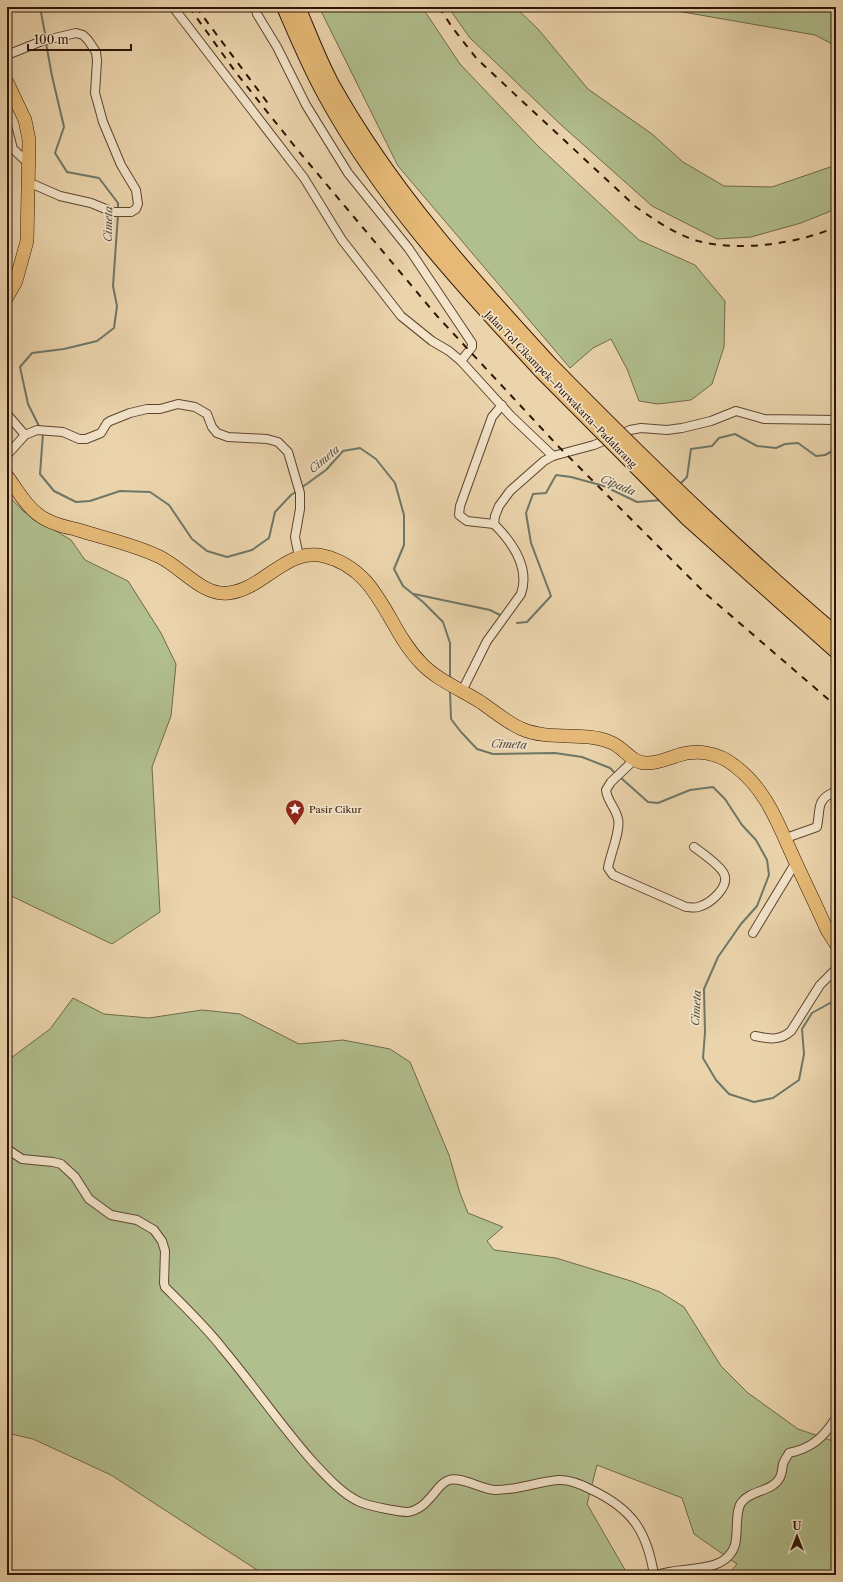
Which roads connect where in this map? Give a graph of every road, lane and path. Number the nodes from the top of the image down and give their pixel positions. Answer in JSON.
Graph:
{"nodes":[{"id":1,"x":173,"y":7,"type":"edge"},
{"id":2,"x":255,"y":7,"type":"edge"},
{"id":3,"x":284,"y":7,"type":"edge"},
{"id":4,"x":298,"y":7,"type":"edge"},
{"id":5,"x":7,"y":55,"type":"edge"},
{"id":6,"x":7,"y":82,"type":"edge"},
{"id":7,"x":7,"y":126,"type":"edge"},
{"id":8,"x":27,"y":162,"type":"junction"},
{"id":9,"x":28,"y":182,"type":"junction"},
{"id":10,"x":7,"y":296,"type":"edge"},
{"id":11,"x":461,"y":361,"type":"junction"},
{"id":12,"x":545,"y":367,"type":"junction"},
{"id":13,"x":502,"y":405,"type":"junction"},
{"id":14,"x":7,"y":414,"type":"edge"},
{"id":15,"x":836,"y":420,"type":"edge"},
{"id":16,"x":24,"y":435,"type":"junction"},
{"id":17,"x":7,"y":455,"type":"edge"},
{"id":18,"x":553,"y":456,"type":"junction"},
{"id":19,"x":7,"y":476,"type":"edge"},
{"id":20,"x":494,"y":524,"type":"junction"},
{"id":21,"x":299,"y":557,"type":"junction"},
{"id":22,"x":836,"y":634,"type":"edge"},
{"id":23,"x":836,"y":651,"type":"edge"},
{"id":24,"x":459,"y":689,"type":"junction"},
{"id":25,"x":630,"y":764,"type":"junction"},
{"id":26,"x":836,"y":791,"type":"edge"},
{"id":27,"x":786,"y":838,"type":"junction"},
{"id":28,"x":694,"y":847,"type":"dead end"},
{"id":29,"x":796,"y":862,"type":"junction"},
{"id":30,"x":753,"y":934,"type":"dead end"},
{"id":31,"x":836,"y":944,"type":"edge"},
{"id":32,"x":836,"y":969,"type":"edge"},
{"id":33,"x":755,"y":1036,"type":"dead end"},
{"id":34,"x":7,"y":1149,"type":"edge"},
{"id":35,"x":836,"y":1418,"type":"edge"},
{"id":36,"x":656,"y":1575,"type":"edge"}],
"edges":[{"from":1,"to":11,"type":"street"},
{"from":2,"to":11,"type":"street"},
{"from":3,"to":12,"type":"highway","name":"Jalan Tol Cikampek–Purwakarta–Padalarang"},
{"from":4,"to":12,"type":"highway","name":"Jalan Tol Cikampek–Purwakarta–Padalarang"},
{"from":5,"to":9,"type":"street"},
{"from":6,"to":8,"type":"highway"},
{"from":7,"to":8,"type":"street"},
{"from":8,"to":9,"type":"highway"},
{"from":9,"to":10,"type":"highway"},
{"from":11,"to":13,"type":"street"},
{"from":12,"to":22,"type":"highway","name":"Jalan Tol Cikampek–Purwakarta–Padalarang","bridge":true},
{"from":12,"to":23,"type":"highway","name":"Jalan Tol Cikampek–Purwakarta–Padalarang","bridge":true},
{"from":13,"to":18,"type":"street"},
{"from":13,"to":20,"type":"street"},
{"from":14,"to":16,"type":"street"},
{"from":15,"to":18,"type":"street"},
{"from":16,"to":17,"type":"street"},
{"from":16,"to":21,"type":"street"},
{"from":18,"to":20,"type":"street"},
{"from":19,"to":21,"type":"highway"},
{"from":20,"to":24,"type":"street"},
{"from":21,"to":24,"type":"highway"},
{"from":24,"to":25,"type":"highway"},
{"from":25,"to":27,"type":"highway"},
{"from":25,"to":28,"type":"street"},
{"from":26,"to":27,"type":"street"},
{"from":27,"to":29,"type":"highway"},
{"from":29,"to":30,"type":"street"},
{"from":29,"to":31,"type":"highway"},
{"from":32,"to":33,"type":"street"},
{"from":34,"to":36,"type":"street"},
{"from":35,"to":36,"type":"street"}]}
